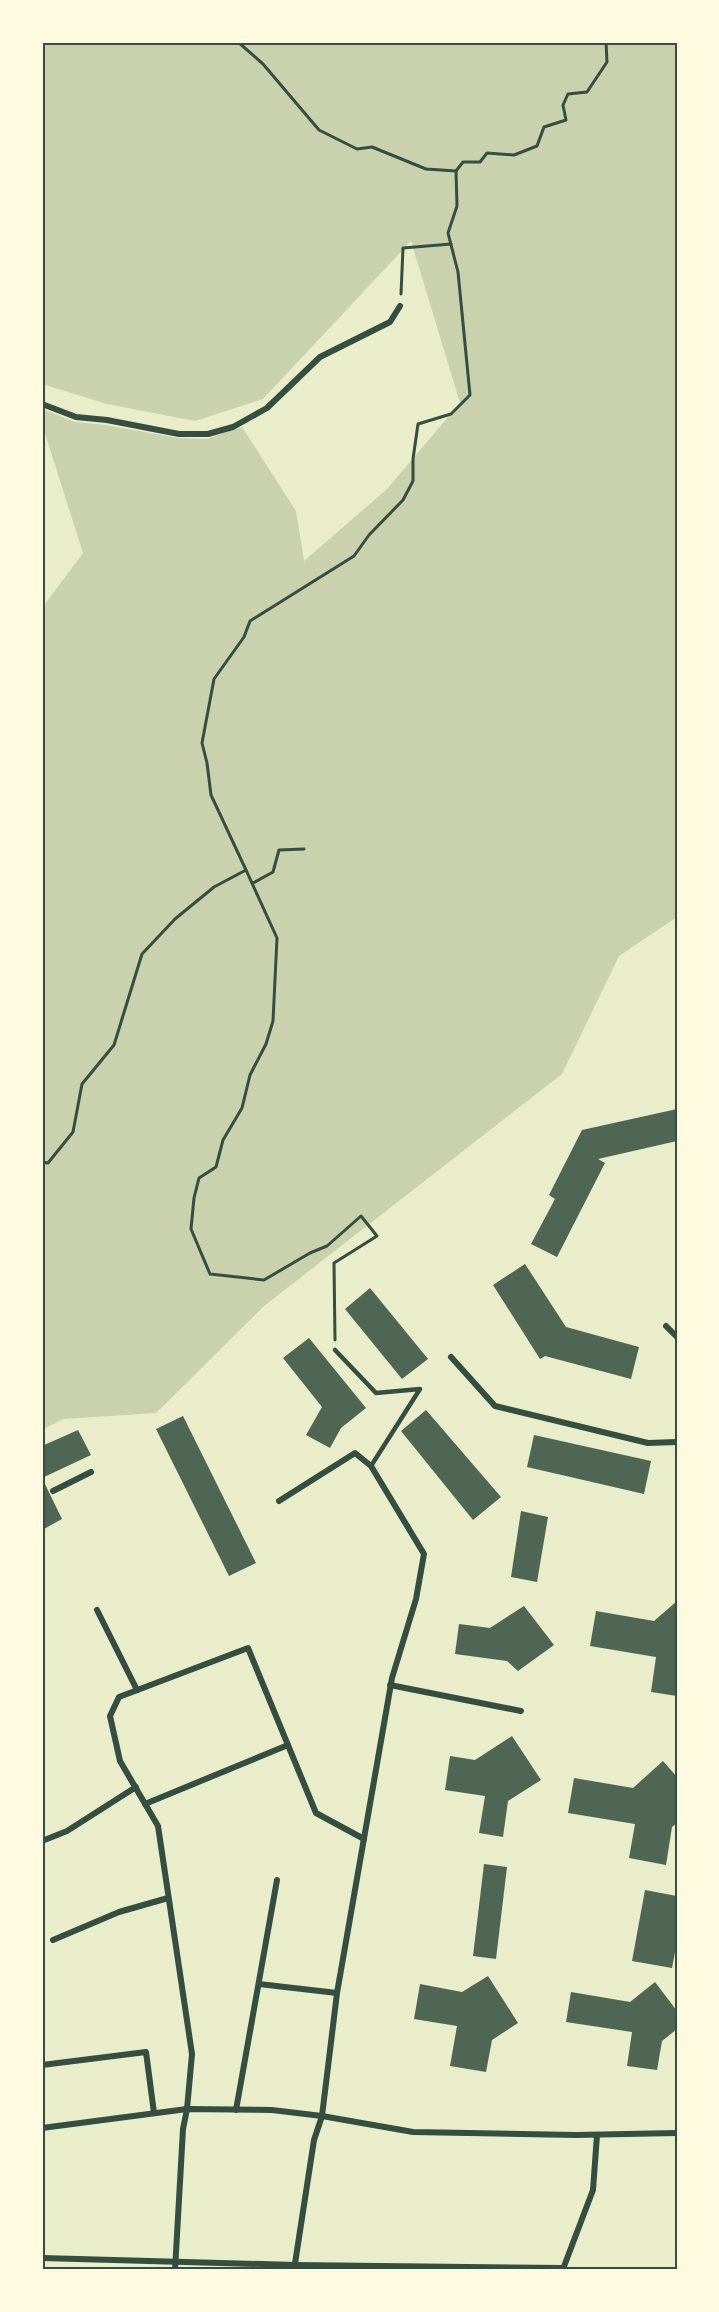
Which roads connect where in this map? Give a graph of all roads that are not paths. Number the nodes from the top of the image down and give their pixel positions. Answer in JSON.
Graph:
{"nodes":[{"id":1,"x":400,"y":306,"type":"road end"},
{"id":2,"x":42,"y":404,"type":"edge"},
{"id":3,"x":666,"y":1326,"type":"dead end"},
{"id":4,"x":677,"y":1337,"type":"edge"},
{"id":5,"x":335,"y":1350,"type":"road end"},
{"id":6,"x":451,"y":1357,"type":"dead end"},
{"id":7,"x":677,"y":1442,"type":"edge"},
{"id":8,"x":371,"y":1466,"type":"junction"},
{"id":9,"x":91,"y":1472,"type":"dead end"},
{"id":10,"x":53,"y":1491,"type":"dead end"},
{"id":11,"x":279,"y":1501,"type":"dead end"},
{"id":12,"x":97,"y":1610,"type":"dead end"},
{"id":13,"x":390,"y":1685,"type":"junction"},
{"id":14,"x":137,"y":1690,"type":"junction"},
{"id":15,"x":521,"y":1711,"type":"dead end"},
{"id":16,"x":288,"y":1745,"type":"junction"},
{"id":17,"x":136,"y":1787,"type":"junction"},
{"id":18,"x":145,"y":1804,"type":"junction"},
{"id":19,"x":364,"y":1839,"type":"junction"},
{"id":20,"x":42,"y":1841,"type":"edge"},
{"id":21,"x":277,"y":1880,"type":"dead end"},
{"id":22,"x":168,"y":1898,"type":"junction"},
{"id":23,"x":53,"y":1940,"type":"dead end"},
{"id":24,"x":258,"y":1984,"type":"junction"},
{"id":25,"x":338,"y":1993,"type":"junction"},
{"id":26,"x":42,"y":2065,"type":"edge"},
{"id":27,"x":187,"y":2109,"type":"junction"},
{"id":28,"x":236,"y":2110,"type":"junction"},
{"id":29,"x":154,"y":2113,"type":"junction"},
{"id":30,"x":322,"y":2116,"type":"junction"},
{"id":31,"x":42,"y":2128,"type":"edge"},
{"id":32,"x":677,"y":2133,"type":"edge"},
{"id":33,"x":597,"y":2135,"type":"junction"},
{"id":34,"x":42,"y":2258,"type":"edge"},
{"id":35,"x":175,"y":2262,"type":"junction"},
{"id":36,"x":295,"y":2267,"type":"edge"},
{"id":37,"x":563,"y":2269,"type":"edge"},
{"id":38,"x":175,"y":2270,"type":"edge"}],
"edges":[{"from":1,"to":2,"type":"street"},
{"from":3,"to":4,"type":"street"},
{"from":5,"to":8,"type":"lane"},
{"from":6,"to":7,"type":"street"},
{"from":8,"to":11,"type":"street"},
{"from":8,"to":13,"type":"street"},
{"from":9,"to":10,"type":"street"},
{"from":12,"to":14,"type":"street"},
{"from":13,"to":15,"type":"street"},
{"from":13,"to":19,"type":"street"},
{"from":14,"to":16,"type":"street"},
{"from":14,"to":17,"type":"street"},
{"from":16,"to":18,"type":"street"},
{"from":16,"to":19,"type":"street"},
{"from":17,"to":18,"type":"street"},
{"from":17,"to":20,"type":"street"},
{"from":18,"to":22,"type":"street"},
{"from":19,"to":25,"type":"street"},
{"from":21,"to":24,"type":"street"},
{"from":22,"to":23,"type":"street"},
{"from":22,"to":27,"type":"street"},
{"from":24,"to":25,"type":"street"},
{"from":24,"to":28,"type":"street"},
{"from":25,"to":30,"type":"street"},
{"from":26,"to":29,"type":"street"},
{"from":27,"to":28,"type":"street"},
{"from":27,"to":29,"type":"street"},
{"from":27,"to":35,"type":"street"},
{"from":28,"to":30,"type":"street"},
{"from":29,"to":31,"type":"street"},
{"from":30,"to":33,"type":"street"},
{"from":30,"to":36,"type":"street"},
{"from":32,"to":33,"type":"street"},
{"from":33,"to":37,"type":"street"},
{"from":34,"to":35,"type":"street"},
{"from":35,"to":36,"type":"street"},
{"from":35,"to":38,"type":"street"},
{"from":36,"to":37,"type":"street"}]}
